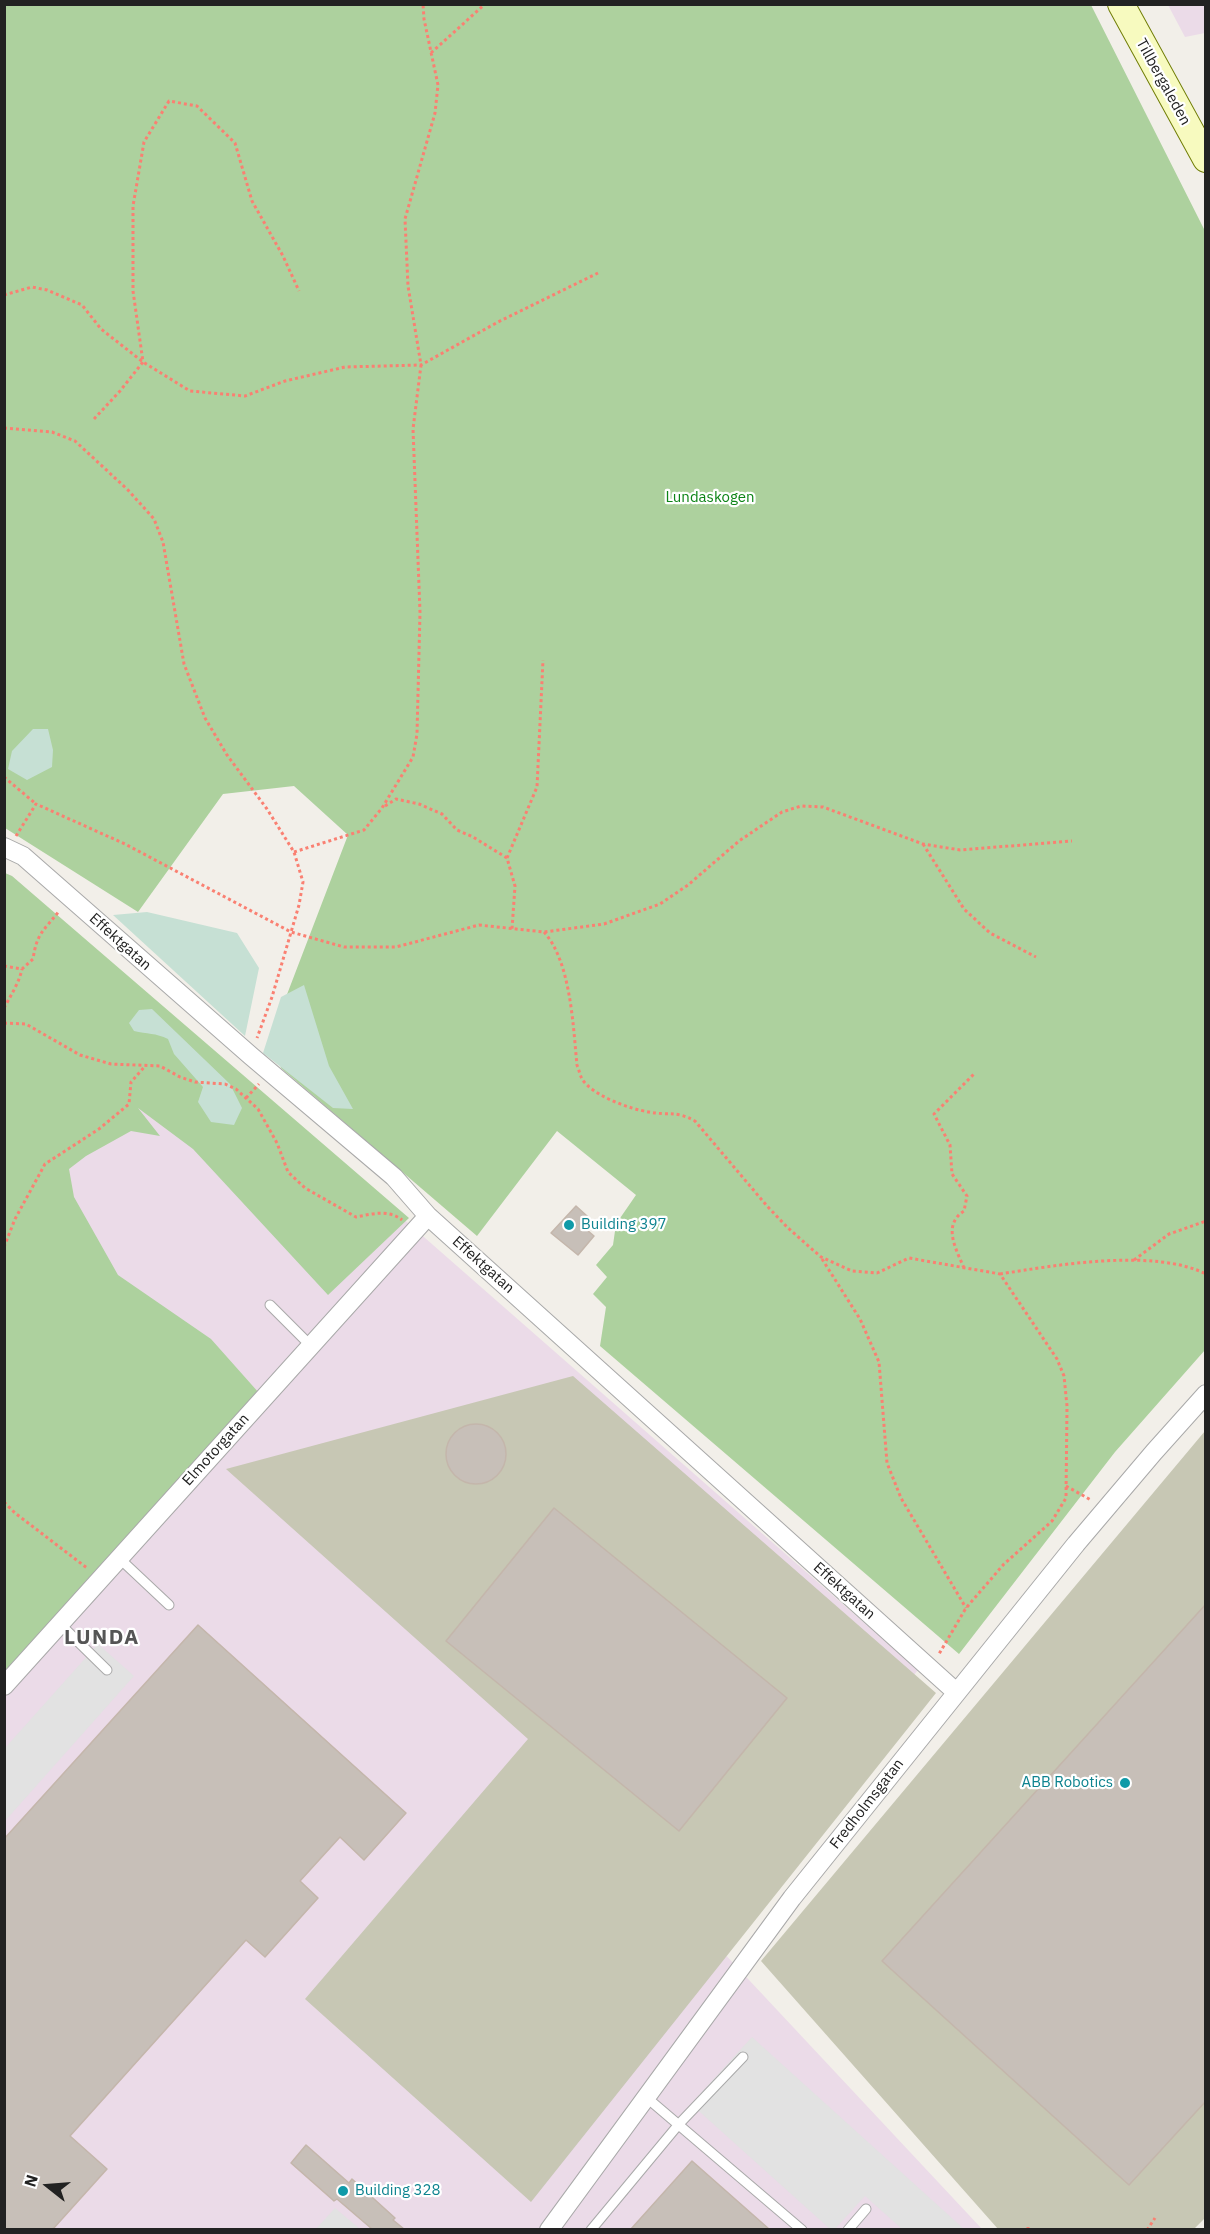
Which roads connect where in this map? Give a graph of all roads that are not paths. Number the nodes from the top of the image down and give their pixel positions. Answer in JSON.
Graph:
{"nodes":[{"id":1,"x":1120,"y":4,"type":"edge"},
{"id":2,"x":1206,"y":159,"type":"edge"},
{"id":3,"x":7,"y":848,"type":"edge"},
{"id":4,"x":428,"y":1216,"type":"junction"},
{"id":5,"x":270,"y":1305,"type":"dead end"},
{"id":6,"x":310,"y":1345,"type":"junction"},
{"id":7,"x":1206,"y":1394,"type":"edge"},
{"id":8,"x":119,"y":1558,"type":"junction"},
{"id":9,"x":169,"y":1605,"type":"dead end"},
{"id":10,"x":60,"y":1624,"type":"junction"},
{"id":11,"x":107,"y":1670,"type":"dead end"},
{"id":12,"x":4,"y":1686,"type":"edge"},
{"id":13,"x":956,"y":1692,"type":"junction"},
{"id":14,"x":743,"y":2057,"type":"dead end"},
{"id":15,"x":646,"y":2097,"type":"junction"},
{"id":16,"x":679,"y":2124,"type":"junction"},
{"id":17,"x":866,"y":2209,"type":"dead end"},
{"id":18,"x":549,"y":2229,"type":"edge"},
{"id":19,"x":591,"y":2229,"type":"edge"},
{"id":20,"x":802,"y":2229,"type":"edge"},
{"id":21,"x":848,"y":2229,"type":"edge"}],
"edges":[{"from":1,"to":2,"type":"main road","name":"Tillbergaleden"},
{"from":3,"to":4,"type":"street","name":"Effektgatan"},
{"from":4,"to":6,"type":"street","name":"Elmotorgatan"},
{"from":4,"to":13,"type":"street","name":"Effektgatan"},
{"from":5,"to":6,"type":"lane"},
{"from":6,"to":8,"type":"street","name":"Elmotorgatan"},
{"from":7,"to":13,"type":"street","name":"Fredholmsgatan"},
{"from":8,"to":9,"type":"lane"},
{"from":8,"to":10,"type":"street","name":"Elmotorgatan"},
{"from":10,"to":11,"type":"lane"},
{"from":10,"to":12,"type":"street","name":"Elmotorgatan"},
{"from":13,"to":15,"type":"street","name":"Fredholmsgatan"},
{"from":14,"to":16,"type":"lane"},
{"from":15,"to":16,"type":"lane"},
{"from":15,"to":18,"type":"street","name":"Fredholmsgatan"},
{"from":16,"to":19,"type":"lane"},
{"from":16,"to":20,"type":"lane"},
{"from":17,"to":21,"type":"lane"}]}
